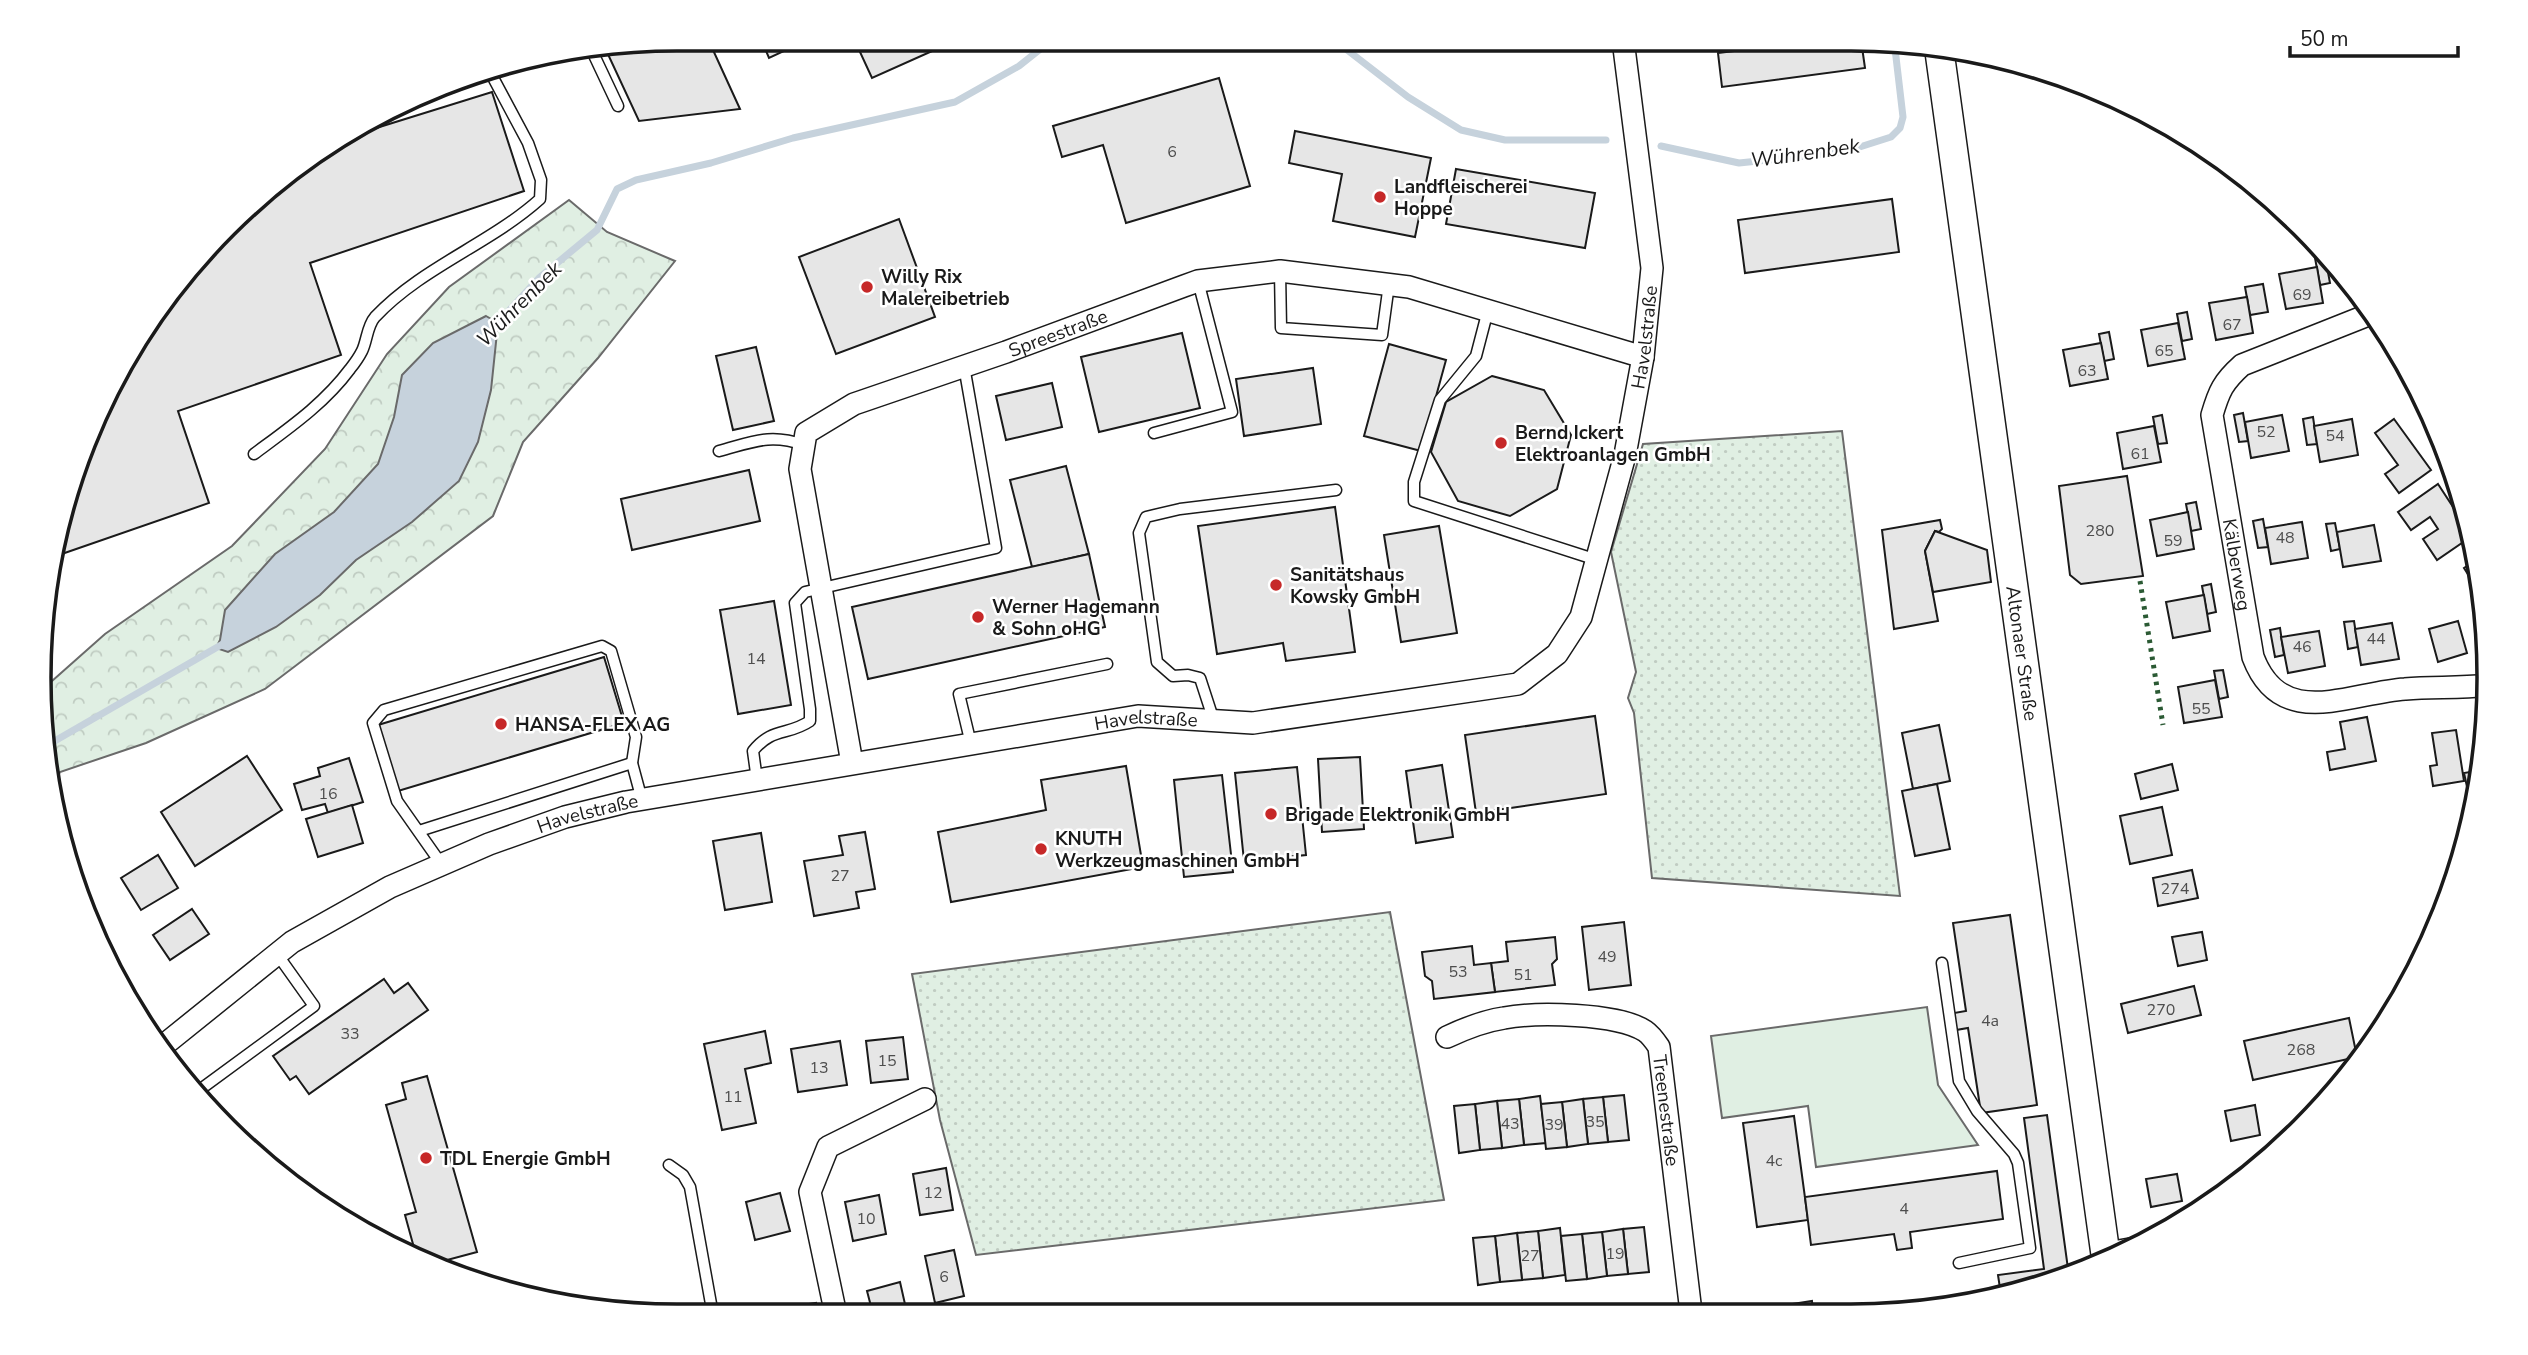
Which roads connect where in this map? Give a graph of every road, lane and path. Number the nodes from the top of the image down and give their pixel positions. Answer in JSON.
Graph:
{"nodes":[{"id":1,"x":1624,"y":51,"type":"edge"},
{"id":2,"x":595,"y":56,"type":"edge"},
{"id":3,"x":1940,"y":57,"type":"edge"},
{"id":4,"x":494,"y":79,"type":"edge"},
{"id":5,"x":618,"y":106,"type":"dead end"},
{"id":6,"x":1280,"y":271,"type":"junction"},
{"id":7,"x":1198,"y":281,"type":"junction"},
{"id":8,"x":1389,"y":284,"type":"junction"},
{"id":9,"x":1488,"y":310,"type":"junction"},
{"id":10,"x":2363,"y":317,"type":"edge"},
{"id":11,"x":1643,"y":357,"type":"junction"},
{"id":12,"x":964,"y":366,"type":"junction"},
{"id":13,"x":1154,"y":433,"type":"dead end"},
{"id":14,"x":804,"y":445,"type":"junction"},
{"id":15,"x":719,"y":451,"type":"dead end"},
{"id":16,"x":254,"y":454,"type":"dead end"},
{"id":17,"x":1336,"y":490,"type":"dead end"},
{"id":18,"x":1597,"y":560,"type":"junction"},
{"id":19,"x":821,"y":590,"type":"junction"},
{"id":20,"x":1107,"y":664,"type":"dead end"},
{"id":21,"x":2477,"y":687,"type":"edge"},
{"id":22,"x":1214,"y":721,"type":"junction"},
{"id":23,"x":971,"y":744,"type":"junction"},
{"id":24,"x":632,"y":763,"type":"junction"},
{"id":25,"x":852,"y":764,"type":"junction"},
{"id":26,"x":757,"y":780,"type":"junction"},
{"id":27,"x":642,"y":800,"type":"junction"},
{"id":28,"x":419,"y":831,"type":"junction"},
{"id":29,"x":442,"y":865,"type":"junction"},
{"id":30,"x":277,"y":954,"type":"junction"},
{"id":31,"x":1942,"y":964,"type":"dead end"},
{"id":32,"x":1447,"y":1037,"type":"dead end"},
{"id":33,"x":168,"y":1042,"type":"edge"},
{"id":34,"x":203,"y":1087,"type":"edge"},
{"id":35,"x":925,"y":1099,"type":"dead end"},
{"id":36,"x":669,"y":1165,"type":"dead end"},
{"id":37,"x":2106,"y":1250,"type":"edge"},
{"id":38,"x":1959,"y":1263,"type":"dead end"},
{"id":39,"x":711,"y":1304,"type":"edge"},
{"id":40,"x":834,"y":1304,"type":"edge"},
{"id":41,"x":1690,"y":1304,"type":"edge"}],
"edges":[{"from":1,"to":11,"type":"street","name":"Havelstraße"},
{"from":2,"to":5,"type":"lane"},
{"from":3,"to":37,"type":"main road","name":"Altonaer Straße"},
{"from":4,"to":16,"type":"lane"},
{"from":6,"to":7,"type":"street","name":"Spreestraße"},
{"from":6,"to":8,"type":"street","name":"Spreestraße"},
{"from":6,"to":8,"type":"lane"},
{"from":7,"to":12,"type":"street","name":"Spreestraße"},
{"from":7,"to":13,"type":"lane"},
{"from":8,"to":9,"type":"street","name":"Spreestraße"},
{"from":9,"to":11,"type":"street","name":"Spreestraße"},
{"from":9,"to":18,"type":"lane"},
{"from":10,"to":21,"type":"street","name":"Kälberweg"},
{"from":11,"to":18,"type":"street","name":"Havelstraße"},
{"from":12,"to":14,"type":"street","name":"Spreestraße"},
{"from":12,"to":19,"type":"lane"},
{"from":14,"to":15,"type":"lane"},
{"from":14,"to":19,"type":"street"},
{"from":17,"to":22,"type":"lane"},
{"from":18,"to":22,"type":"street","name":"Havelstraße"},
{"from":19,"to":25,"type":"street"},
{"from":19,"to":26,"type":"lane"},
{"from":20,"to":23,"type":"lane"},
{"from":22,"to":23,"type":"street","name":"Havelstraße"},
{"from":23,"to":25,"type":"street","name":"Havelstraße"},
{"from":24,"to":27,"type":"lane"},
{"from":24,"to":28,"type":"lane"},
{"from":24,"to":28,"type":"lane"},
{"from":25,"to":26,"type":"street","name":"Havelstraße"},
{"from":26,"to":27,"type":"street","name":"Havelstraße"},
{"from":27,"to":29,"type":"street","name":"Havelstraße"},
{"from":28,"to":29,"type":"lane"},
{"from":29,"to":30,"type":"street","name":"Havelstraße"},
{"from":30,"to":33,"type":"street","name":"Havelstraße"},
{"from":30,"to":34,"type":"lane"},
{"from":31,"to":38,"type":"lane"},
{"from":32,"to":41,"type":"street","name":"Treenestraße"},
{"from":35,"to":40,"type":"street"},
{"from":36,"to":39,"type":"lane"}]}
